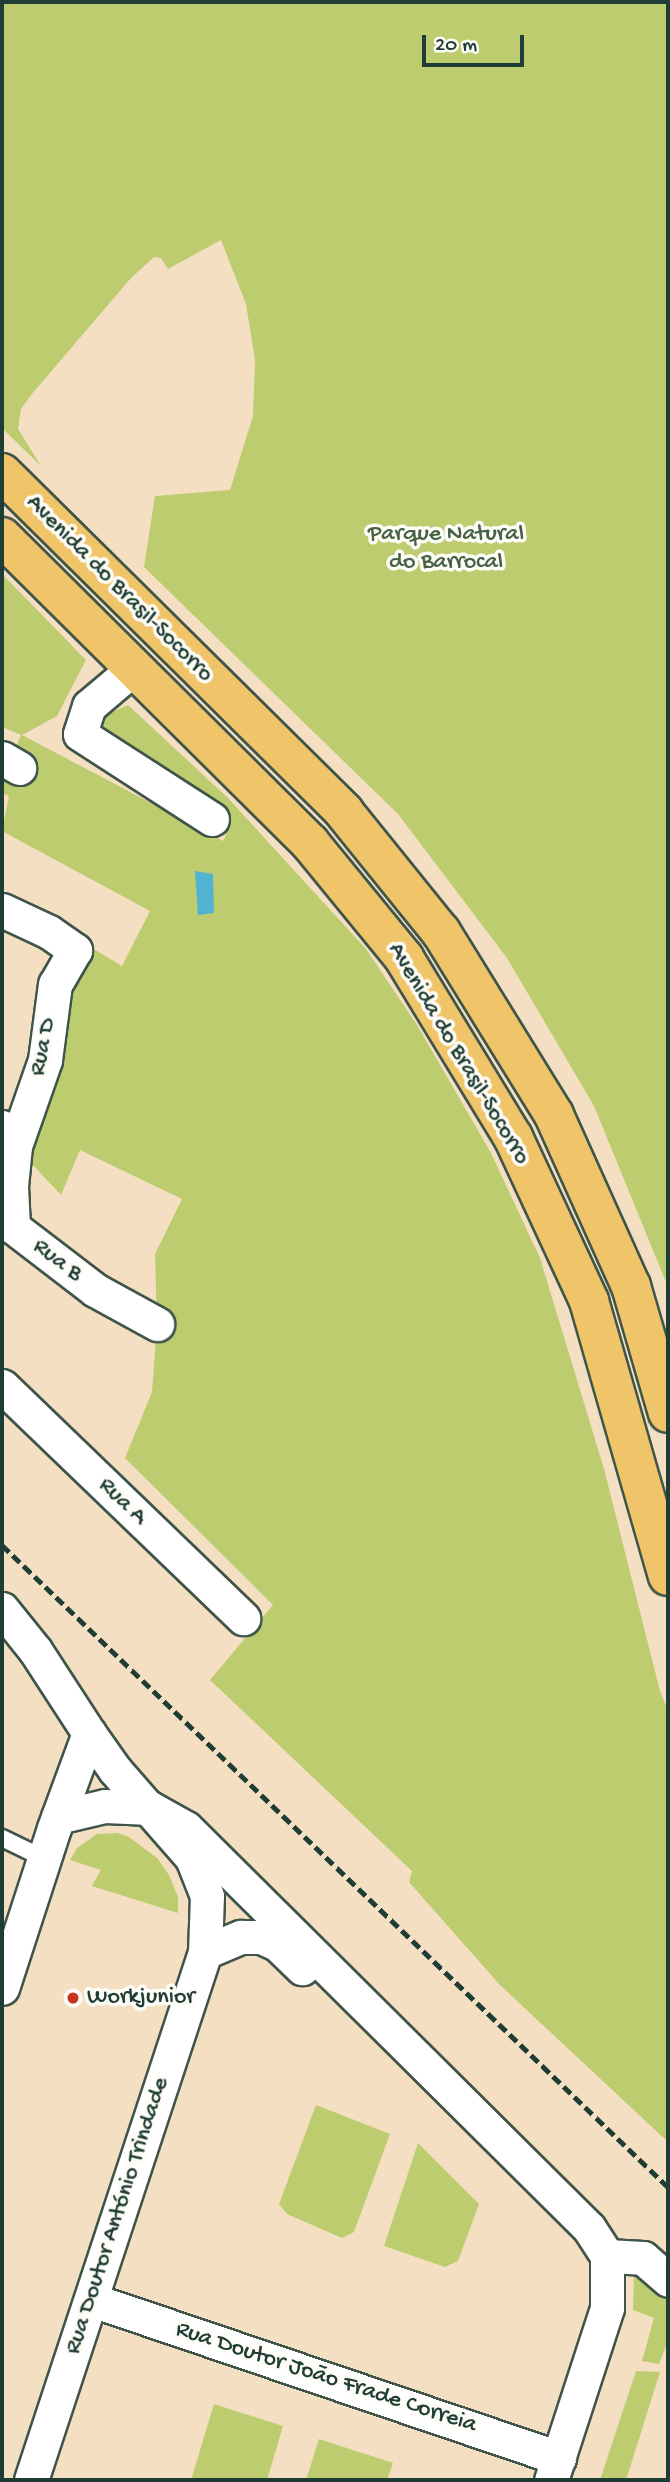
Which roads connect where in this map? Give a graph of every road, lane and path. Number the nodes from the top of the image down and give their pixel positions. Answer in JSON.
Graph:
{"nodes":[{"id":1,"x":2,"y":472,"type":"edge"},
{"id":2,"x":2,"y":537,"type":"edge"},
{"id":3,"x":134,"y":668,"type":"junction"},
{"id":4,"x":212,"y":819,"type":"dead end"},
{"id":5,"x":2,"y":910,"type":"edge"},
{"id":6,"x":8,"y":1137,"type":"edge"},
{"id":7,"x":157,"y":1324,"type":"dead end"},
{"id":8,"x":2,"y":1386,"type":"edge"},
{"id":9,"x":668,"y":1413,"type":"edge"},
{"id":10,"x":668,"y":1576,"type":"edge"},
{"id":11,"x":2,"y":1609,"type":"edge"},
{"id":12,"x":243,"y":1618,"type":"dead end"},
{"id":13,"x":89,"y":1732,"type":"junction"},
{"id":14,"x":150,"y":1808,"type":"junction"},
{"id":15,"x":58,"y":1817,"type":"junction"},
{"id":16,"x":2,"y":1838,"type":"edge"},
{"id":17,"x":44,"y":1859,"type":"junction"},
{"id":18,"x":205,"y":1952,"type":"junction"},
{"id":19,"x":2,"y":1988,"type":"edge"},
{"id":20,"x":386,"y":2024,"type":"junction"},
{"id":21,"x":607,"y":2256,"type":"junction"},
{"id":22,"x":668,"y":2280,"type":"edge"},
{"id":23,"x":92,"y":2300,"type":"junction"},
{"id":24,"x":555,"y":2469,"type":"edge"},
{"id":25,"x":32,"y":2480,"type":"edge"}],
"edges":[{"from":1,"to":9,"type":"main road","name":"Avenida do Brasil-Socorro"},
{"from":2,"to":3,"type":"main road","name":"Avenida do Brasil-Socorro"},
{"from":3,"to":4,"type":"street"},
{"from":3,"to":10,"type":"main road","name":"Avenida do Brasil-Socorro"},
{"from":5,"to":6,"type":"street","name":"Rua D"},
{"from":6,"to":7,"type":"street","name":"Rua B"},
{"from":8,"to":12,"type":"street","name":"Rua A"},
{"from":11,"to":13,"type":"street","name":"Rua Doutor António Trindade"},
{"from":13,"to":14,"type":"street","name":"Rua Doutor António Trindade"},
{"from":13,"to":15,"type":"street"},
{"from":14,"to":15,"type":"street"},
{"from":14,"to":18,"type":"street","name":"Rua Doutor António Trindade"},
{"from":14,"to":20,"type":"street"},
{"from":15,"to":17,"type":"street"},
{"from":16,"to":17,"type":"lane"},
{"from":17,"to":19,"type":"street"},
{"from":18,"to":20,"type":"street"},
{"from":18,"to":23,"type":"street","name":"Rua Doutor António Trindade"},
{"from":20,"to":21,"type":"street"},
{"from":21,"to":22,"type":"street"},
{"from":21,"to":24,"type":"street"},
{"from":23,"to":24,"type":"street","name":"Rua Doutor João Frade Correia"},
{"from":23,"to":25,"type":"street","name":"Rua Doutor António Trindade"}]}
